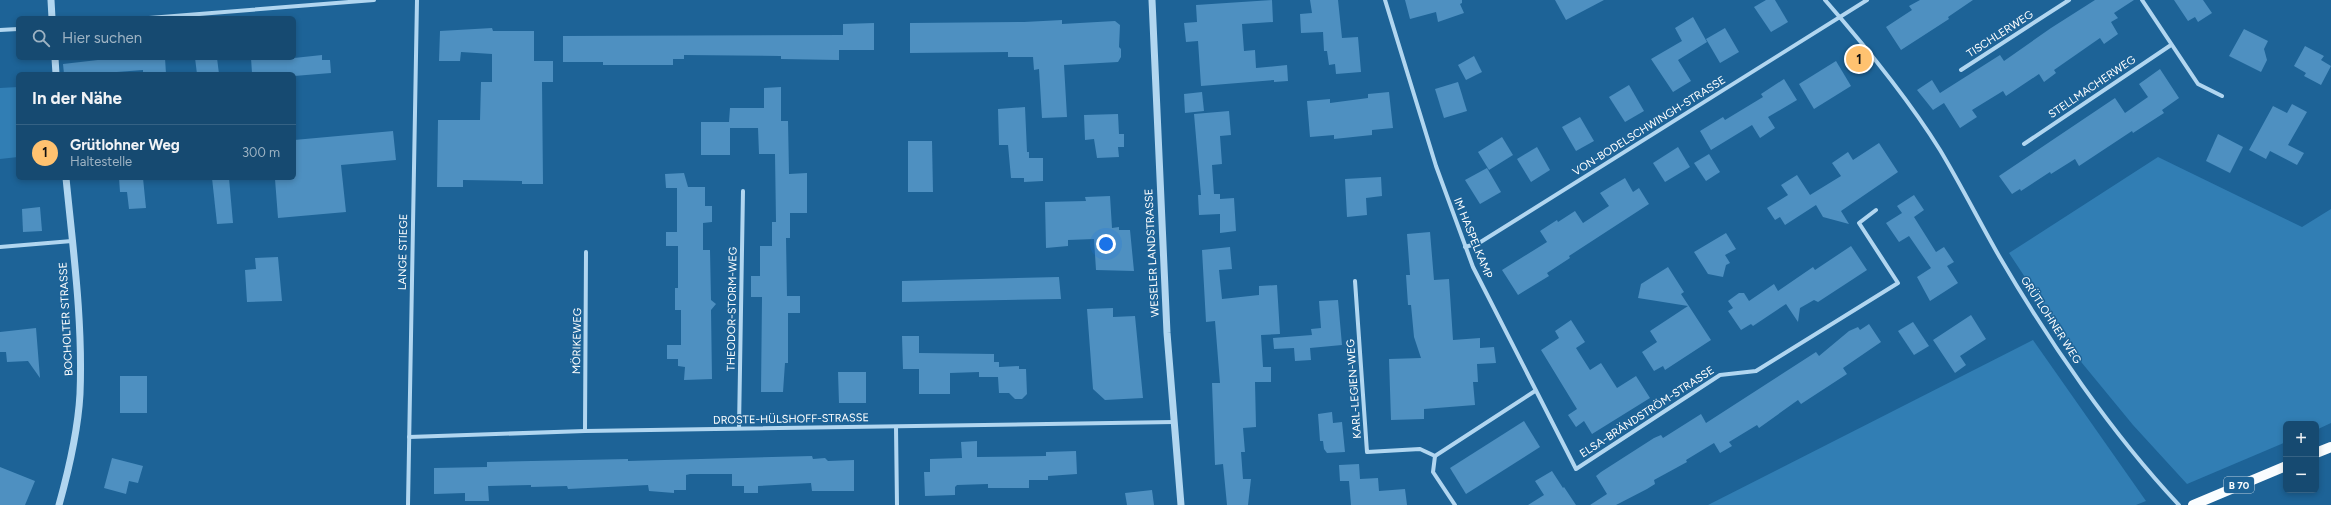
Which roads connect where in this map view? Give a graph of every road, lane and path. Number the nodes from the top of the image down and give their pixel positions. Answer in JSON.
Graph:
{"nodes":[{"id":1,"x":51,"y":0,"type":"edge"},
{"id":2,"x":374,"y":0,"type":"edge"},
{"id":3,"x":417,"y":0,"type":"edge"},
{"id":4,"x":1152,"y":0,"type":"edge"},
{"id":5,"x":1385,"y":0,"type":"edge"},
{"id":6,"x":1825,"y":0,"type":"edge"},
{"id":7,"x":1867,"y":0,"type":"edge"},
{"id":8,"x":2069,"y":0,"type":"edge"},
{"id":9,"x":2142,"y":0,"type":"edge"},
{"id":10,"x":52,"y":16,"type":"edge"},
{"id":11,"x":175,"y":16,"type":"edge"},
{"id":12,"x":1841,"y":18,"type":"junction"},
{"id":13,"x":16,"y":29,"type":"edge"},
{"id":14,"x":0,"y":30,"type":"edge"},
{"id":15,"x":2171,"y":45,"type":"junction"},
{"id":16,"x":55,"y":60,"type":"edge"},
{"id":17,"x":1961,"y":70,"type":"dead end"},
{"id":18,"x":56,"y":72,"type":"edge"},
{"id":19,"x":2222,"y":96,"type":"dead end"},
{"id":20,"x":2024,"y":144,"type":"dead end"},
{"id":21,"x":66,"y":180,"type":"edge"},
{"id":22,"x":743,"y":191,"type":"dead end"},
{"id":23,"x":1876,"y":210,"type":"dead end"},
{"id":24,"x":72,"y":241,"type":"junction"},
{"id":25,"x":0,"y":247,"type":"edge"},
{"id":26,"x":1465,"y":248,"type":"junction"},
{"id":27,"x":586,"y":252,"type":"dead end"},
{"id":28,"x":1355,"y":280,"type":"dead end"},
{"id":29,"x":1535,"y":391,"type":"junction"},
{"id":30,"x":1174,"y":422,"type":"junction"},
{"id":31,"x":896,"y":427,"type":"junction"},
{"id":32,"x":739,"y":428,"type":"junction"},
{"id":33,"x":585,"y":431,"type":"junction"},
{"id":34,"x":409,"y":437,"type":"junction"},
{"id":35,"x":2331,"y":447,"type":"edge"},
{"id":36,"x":2319,"y":452,"type":"edge"},
{"id":37,"x":1435,"y":456,"type":"junction"},
{"id":38,"x":2283,"y":467,"type":"edge"},
{"id":39,"x":1576,"y":469,"type":"joint"},
{"id":40,"x":59,"y":505,"type":"edge"},
{"id":41,"x":408,"y":505,"type":"edge"},
{"id":42,"x":897,"y":505,"type":"edge"},
{"id":43,"x":1181,"y":505,"type":"edge"},
{"id":44,"x":1455,"y":505,"type":"edge"},
{"id":45,"x":2178,"y":505,"type":"edge"},
{"id":46,"x":2192,"y":505,"type":"edge"}],
"edges":[{"from":1,"to":10,"type":"street"},
{"from":2,"to":11,"type":"street"},
{"from":3,"to":34,"type":"street","name":"LANGE STIEGE"},
{"from":4,"to":30,"type":"street","name":"WESELER LANDSTRASSE"},
{"from":5,"to":26,"type":"street","name":"IM HASPELKAMP"},
{"from":6,"to":12,"type":"street","name":"GRÜTLOHNER WEG"},
{"from":7,"to":12,"type":"street","name":"VON-BODELSCHWINGH-STRASSE"},
{"from":8,"to":17,"type":"street","name":"TISCHLERWEG"},
{"from":9,"to":15,"type":"street"},
{"from":12,"to":26,"type":"street","name":"VON-BODELSCHWINGH-STRASSE"},
{"from":12,"to":45,"type":"street","name":"GRÜTLOHNER WEG"},
{"from":13,"to":14,"type":"street"},
{"from":15,"to":19,"type":"street"},
{"from":15,"to":20,"type":"street","name":"STELLMACHERWEG"},
{"from":16,"to":18,"type":"street"},
{"from":21,"to":24,"type":"street","name":"BOCHOLTER STRASSE"},
{"from":22,"to":32,"type":"street","name":"THEODOR-STORM-WEG"},
{"from":23,"to":39,"type":"street","name":"ELSA-BRÄNDSTRÖM-STRASSE"},
{"from":24,"to":25,"type":"street"},
{"from":24,"to":40,"type":"street","name":"BOCHOLTER STRASSE"},
{"from":26,"to":29,"type":"street","name":"IM HASPELKAMP"},
{"from":27,"to":33,"type":"street","name":"MÖRIKEWEG"},
{"from":28,"to":37,"type":"street","name":"KARL-LEGIEN-WEG"},
{"from":29,"to":37,"type":"street"},
{"from":29,"to":39,"type":"street","name":"IM HASPELKAMP"},
{"from":30,"to":31,"type":"street","name":"DROSTE-HÜLSHOFF-STRASSE"},
{"from":30,"to":43,"type":"street","name":"WESELER LANDSTRASSE"},
{"from":31,"to":32,"type":"street","name":"DROSTE-HÜLSHOFF-STRASSE"},
{"from":31,"to":42,"type":"street"},
{"from":32,"to":33,"type":"street","name":"DROSTE-HÜLSHOFF-STRASSE"},
{"from":33,"to":34,"type":"street","name":"DROSTE-HÜLSHOFF-STRASSE"},
{"from":34,"to":41,"type":"street","name":"LANGE STIEGE"},
{"from":35,"to":36,"type":"main road"},
{"from":37,"to":44,"type":"street"},
{"from":38,"to":46,"type":"main road","number":"B 70"}]}
